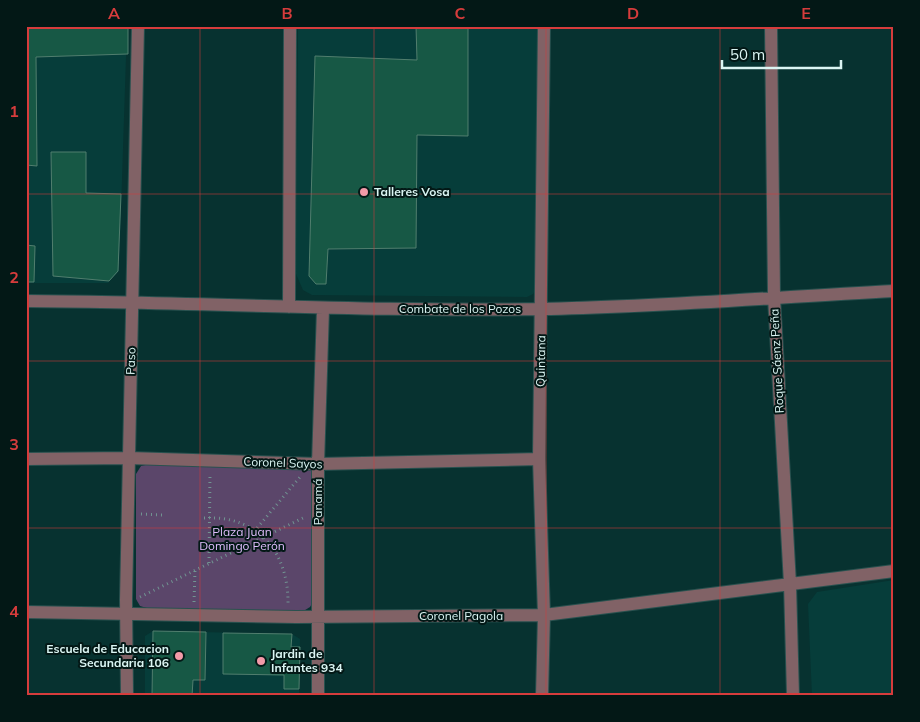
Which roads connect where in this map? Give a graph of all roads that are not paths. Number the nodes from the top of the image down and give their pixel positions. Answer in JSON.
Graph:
{"nodes":[{"id":1,"x":138,"y":26,"type":"edge"},
{"id":2,"x":290,"y":26,"type":"edge"},
{"id":3,"x":544,"y":26,"type":"edge"},
{"id":4,"x":771,"y":26,"type":"edge"},
{"id":5,"x":894,"y":291,"type":"edge"},
{"id":6,"x":774,"y":298,"type":"junction"},
{"id":7,"x":26,"y":301,"type":"edge"},
{"id":8,"x":133,"y":302,"type":"junction"},
{"id":9,"x":288,"y":307,"type":"junction"},
{"id":10,"x":323,"y":309,"type":"junction"},
{"id":11,"x":542,"y":309,"type":"junction"},
{"id":12,"x":129,"y":458,"type":"junction"},
{"id":13,"x":26,"y":459,"type":"edge"},
{"id":14,"x":539,"y":459,"type":"junction"},
{"id":15,"x":318,"y":464,"type":"junction"},
{"id":16,"x":894,"y":571,"type":"edge"},
{"id":17,"x":790,"y":584,"type":"junction"},
{"id":18,"x":26,"y":612,"type":"edge"},
{"id":19,"x":544,"y":615,"type":"junction"},
{"id":20,"x":126,"y":616,"type":"junction"},
{"id":21,"x":318,"y":617,"type":"junction"},
{"id":22,"x":127,"y":696,"type":"edge"},
{"id":23,"x":318,"y":696,"type":"edge"},
{"id":24,"x":542,"y":696,"type":"edge"},
{"id":25,"x":793,"y":696,"type":"edge"}],
"edges":[{"from":1,"to":8,"type":"street","name":"Paso"},
{"from":2,"to":9,"type":"street"},
{"from":3,"to":11,"type":"street","name":"Quintana"},
{"from":4,"to":6,"type":"street","name":"Roque Sáenz Peña"},
{"from":5,"to":6,"type":"street","name":"Combate de los Pozos"},
{"from":6,"to":11,"type":"street","name":"Combate de los Pozos"},
{"from":6,"to":17,"type":"street","name":"Roque Sáenz Peña"},
{"from":7,"to":8,"type":"street","name":"Combate de los Pozos"},
{"from":8,"to":9,"type":"street","name":"Combate de los Pozos"},
{"from":8,"to":12,"type":"street","name":"Paso"},
{"from":9,"to":10,"type":"street","name":"Combate de los Pozos"},
{"from":10,"to":11,"type":"street","name":"Combate de los Pozos"},
{"from":10,"to":15,"type":"street","name":"Panamá"},
{"from":11,"to":14,"type":"street","name":"Quintana"},
{"from":12,"to":13,"type":"street","name":"Coronel Sayos"},
{"from":12,"to":15,"type":"street","name":"Coronel Sayos"},
{"from":12,"to":20,"type":"street","name":"Paso"},
{"from":14,"to":15,"type":"street","name":"Coronel Sayos"},
{"from":14,"to":19,"type":"street","name":"Quintana"},
{"from":15,"to":21,"type":"street","name":"Panamá"},
{"from":16,"to":17,"type":"street","name":"Coronel Pagola"},
{"from":17,"to":19,"type":"street","name":"Coronel Pagola"},
{"from":17,"to":25,"type":"street","name":"Roque Sáenz Peña"},
{"from":18,"to":20,"type":"street","name":"Coronel Pagola"},
{"from":19,"to":21,"type":"street","name":"Coronel Pagola"},
{"from":19,"to":24,"type":"street","name":"Quintana"},
{"from":20,"to":21,"type":"street","name":"Coronel Pagola"},
{"from":20,"to":22,"type":"street","name":"Paso"},
{"from":21,"to":23,"type":"street","name":"Panamá"}]}
